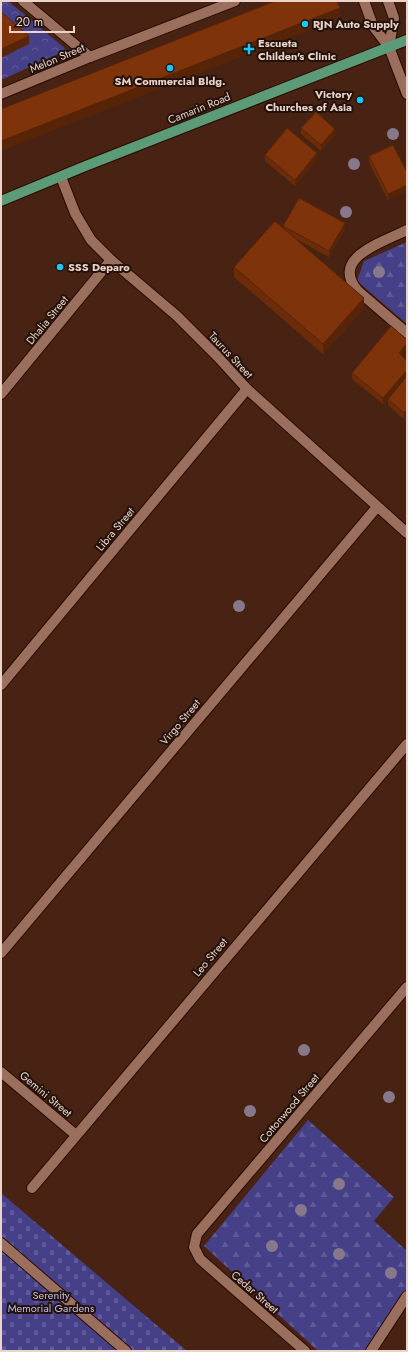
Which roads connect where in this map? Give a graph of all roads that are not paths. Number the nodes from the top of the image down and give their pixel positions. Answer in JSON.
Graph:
{"nodes":[{"id":1,"x":23,"y":1,"type":"edge"},
{"id":2,"x":364,"y":1,"type":"edge"},
{"id":3,"x":388,"y":1,"type":"edge"},
{"id":4,"x":227,"y":2,"type":"edge"},
{"id":5,"x":407,"y":40,"type":"edge"},
{"id":6,"x":389,"y":47,"type":"junction"},
{"id":7,"x":90,"y":57,"type":"junction"},
{"id":8,"x":1,"y":94,"type":"edge"},
{"id":9,"x":407,"y":94,"type":"edge"},
{"id":10,"x":61,"y":177,"type":"junction"},
{"id":11,"x":1,"y":201,"type":"edge"},
{"id":12,"x":407,"y":230,"type":"edge"},
{"id":13,"x":111,"y":260,"type":"junction"},
{"id":14,"x":407,"y":333,"type":"edge"},
{"id":15,"x":247,"y":389,"type":"junction"},
{"id":16,"x":1,"y":394,"type":"edge"},
{"id":17,"x":378,"y":508,"type":"junction"},
{"id":18,"x":407,"y":533,"type":"edge"},
{"id":19,"x":1,"y":685,"type":"edge"},
{"id":20,"x":407,"y":744,"type":"edge"},
{"id":21,"x":1,"y":953,"type":"edge"},
{"id":22,"x":407,"y":987,"type":"edge"},
{"id":23,"x":1,"y":1072,"type":"edge"},
{"id":24,"x":76,"y":1135,"type":"junction"},
{"id":25,"x":32,"y":1188,"type":"dead end"},
{"id":26,"x":1,"y":1243,"type":"edge"},
{"id":27,"x":194,"y":1247,"type":"joint"},
{"id":28,"x":407,"y":1296,"type":"edge"},
{"id":29,"x":126,"y":1351,"type":"edge"},
{"id":30,"x":305,"y":1351,"type":"edge"},
{"id":31,"x":371,"y":1351,"type":"edge"}],
"edges":[{"from":1,"to":7,"type":"street"},
{"from":2,"to":6,"type":"street"},
{"from":3,"to":6,"type":"street"},
{"from":4,"to":7,"type":"street","name":"Melon Street"},
{"from":5,"to":6,"type":"main road","name":"Camarin Road"},
{"from":6,"to":9,"type":"street"},
{"from":6,"to":10,"type":"main road","name":"Camarin Road"},
{"from":7,"to":8,"type":"street","name":"Melon Street"},
{"from":10,"to":11,"type":"main road","name":"Camarin Road"},
{"from":10,"to":13,"type":"street","name":"Taurus Street"},
{"from":12,"to":14,"type":"street"},
{"from":13,"to":15,"type":"street","name":"Taurus Street"},
{"from":13,"to":16,"type":"street","name":"Dhalia Street"},
{"from":15,"to":17,"type":"street","name":"Taurus Street"},
{"from":15,"to":19,"type":"street","name":"Libra Street"},
{"from":17,"to":18,"type":"street","name":"Taurus Street"},
{"from":17,"to":21,"type":"street","name":"Virgo Street"},
{"from":20,"to":24,"type":"street","name":"Leo Street"},
{"from":22,"to":27,"type":"street","name":"Cottonwood Street"},
{"from":23,"to":24,"type":"street","name":"Gemini Street"},
{"from":24,"to":25,"type":"street","name":"Leo Street"},
{"from":26,"to":29,"type":"street"},
{"from":27,"to":30,"type":"street","name":"Cedar Street"},
{"from":28,"to":31,"type":"street"}]}
